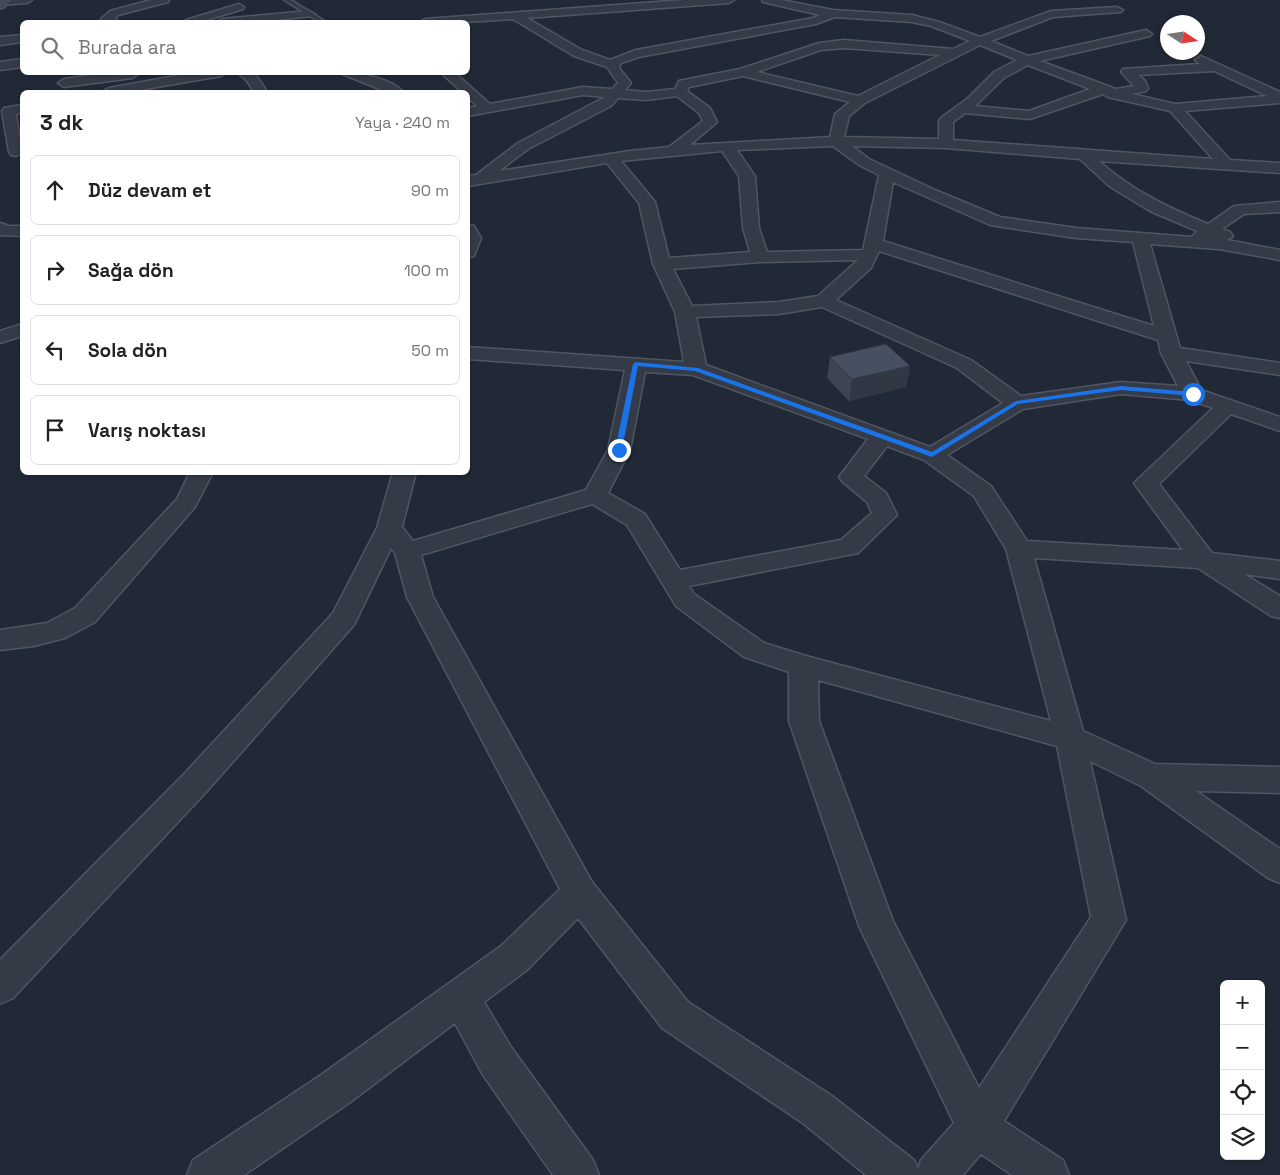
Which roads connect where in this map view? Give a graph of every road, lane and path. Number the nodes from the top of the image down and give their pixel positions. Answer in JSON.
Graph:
{"nodes":[{"id":1,"x":27,"y":0,"type":"edge"},
{"id":2,"x":120,"y":0,"type":"edge"},
{"id":3,"x":164,"y":0,"type":"edge"},
{"id":4,"x":287,"y":0,"type":"edge"},
{"id":5,"x":729,"y":0,"type":"edge"},
{"id":6,"x":766,"y":0,"type":"edge"},
{"id":7,"x":1104,"y":0,"type":"edge"},
{"id":8,"x":2,"y":2,"type":"edge"},
{"id":9,"x":254,"y":3,"type":"dead end"},
{"id":10,"x":886,"y":4,"type":"dead end"},
{"id":11,"x":140,"y":6,"type":"junction"},
{"id":12,"x":309,"y":14,"type":"junction"},
{"id":13,"x":835,"y":14,"type":"junction"},
{"id":14,"x":516,"y":16,"type":"junction"},
{"id":15,"x":1125,"y":17,"type":"junction"},
{"id":16,"x":107,"y":20,"type":"edge"},
{"id":17,"x":197,"y":20,"type":"edge"},
{"id":18,"x":244,"y":20,"type":"edge"},
{"id":19,"x":319,"y":20,"type":"edge"},
{"id":20,"x":455,"y":20,"type":"edge"},
{"id":21,"x":934,"y":23,"type":"junction"},
{"id":22,"x":1146,"y":34,"type":"junction"},
{"id":23,"x":20,"y":39,"type":"edge"},
{"id":24,"x":0,"y":41,"type":"edge"},
{"id":25,"x":1160,"y":41,"type":"dead end"},
{"id":26,"x":979,"y":42,"type":"junction"},
{"id":27,"x":956,"y":53,"type":"junction"},
{"id":28,"x":1027,"y":60,"type":"junction"},
{"id":29,"x":1201,"y":60,"type":"edge"},
{"id":30,"x":20,"y":63,"type":"edge"},
{"id":31,"x":614,"y":65,"type":"junction"},
{"id":32,"x":0,"y":66,"type":"edge"},
{"id":33,"x":1216,"y":67,"type":"junction"},
{"id":34,"x":743,"y":72,"type":"junction"},
{"id":35,"x":119,"y":75,"type":"edge"},
{"id":36,"x":204,"y":75,"type":"edge"},
{"id":37,"x":246,"y":75,"type":"edge"},
{"id":38,"x":352,"y":75,"type":"edge"},
{"id":39,"x":449,"y":75,"type":"edge"},
{"id":40,"x":1266,"y":79,"type":"dead end"},
{"id":41,"x":1248,"y":82,"type":"junction"},
{"id":42,"x":63,"y":83,"type":"edge"},
{"id":43,"x":121,"y":90,"type":"edge"},
{"id":44,"x":259,"y":90,"type":"edge"},
{"id":45,"x":392,"y":90,"type":"edge"},
{"id":46,"x":466,"y":90,"type":"edge"},
{"id":47,"x":680,"y":92,"type":"junction"},
{"id":48,"x":1106,"y":92,"type":"junction"},
{"id":49,"x":470,"y":93,"type":"edge"},
{"id":50,"x":616,"y":95,"type":"junction"},
{"id":51,"x":1280,"y":98,"type":"edge"},
{"id":52,"x":860,"y":100,"type":"junction"},
{"id":53,"x":20,"y":108,"type":"edge"},
{"id":54,"x":487,"y":108,"type":"junction"},
{"id":55,"x":1175,"y":108,"type":"junction"},
{"id":56,"x":962,"y":109,"type":"junction"},
{"id":57,"x":470,"y":112,"type":"edge"},
{"id":58,"x":836,"y":141,"type":"junction"},
{"id":59,"x":946,"y":144,"type":"junction"},
{"id":60,"x":727,"y":147,"type":"junction"},
{"id":61,"x":673,"y":151,"type":"junction"},
{"id":62,"x":19,"y":152,"type":"edge"},
{"id":63,"x":1083,"y":154,"type":"junction"},
{"id":64,"x":0,"y":156,"type":"edge"},
{"id":65,"x":611,"y":158,"type":"junction"},
{"id":66,"x":1225,"y":164,"type":"junction"},
{"id":67,"x":1280,"y":168,"type":"edge"},
{"id":68,"x":887,"y":173,"type":"junction"},
{"id":69,"x":477,"y":178,"type":"edge"},
{"id":70,"x":1280,"y":207,"type":"edge"},
{"id":71,"x":0,"y":228,"type":"edge"},
{"id":72,"x":20,"y":231,"type":"edge"},
{"id":73,"x":1209,"y":231,"type":"junction"},
{"id":74,"x":1140,"y":238,"type":"junction"},
{"id":75,"x":1192,"y":242,"type":"junction"},
{"id":76,"x":871,"y":249,"type":"junction"},
{"id":77,"x":1280,"y":254,"type":"edge"},
{"id":78,"x":760,"y":257,"type":"junction"},
{"id":79,"x":662,"y":264,"type":"junction"},
{"id":80,"x":824,"y":301,"type":"junction"},
{"id":81,"x":685,"y":312,"type":"junction"},
{"id":82,"x":20,"y":331,"type":"edge"},
{"id":83,"x":0,"y":337,"type":"edge"},
{"id":84,"x":1169,"y":345,"type":"junction"},
{"id":85,"x":470,"y":353,"type":"edge"},
{"id":86,"x":636,"y":364,"type":"junction"},
{"id":87,"x":1280,"y":368,"type":"edge"},
{"id":88,"x":696,"y":369,"type":"junction"},
{"id":89,"x":1193,"y":394,"type":"junction"},
{"id":90,"x":1016,"y":403,"type":"junction"},
{"id":91,"x":1227,"y":406,"type":"junction"},
{"id":92,"x":1280,"y":424,"type":"edge"},
{"id":93,"x":882,"y":437,"type":"junction"},
{"id":94,"x":932,"y":455,"type":"junction"},
{"id":95,"x":200,"y":475,"type":"edge"},
{"id":96,"x":405,"y":475,"type":"edge"},
{"id":97,"x":595,"y":495,"type":"junction"},
{"id":98,"x":398,"y":540,"type":"junction"},
{"id":99,"x":1019,"y":549,"type":"junction"},
{"id":100,"x":1204,"y":560,"type":"junction"},
{"id":101,"x":1280,"y":570,"type":"edge"},
{"id":102,"x":673,"y":580,"type":"junction"},
{"id":103,"x":1280,"y":609,"type":"edge"},
{"id":104,"x":0,"y":640,"type":"edge"},
{"id":105,"x":803,"y":666,"type":"junction"},
{"id":106,"x":1070,"y":738,"type":"junction"},
{"id":107,"x":1152,"y":777,"type":"junction"},
{"id":108,"x":1280,"y":780,"type":"edge"},
{"id":109,"x":1280,"y":868,"type":"edge"},
{"id":110,"x":580,"y":893,"type":"junction"},
{"id":111,"x":0,"y":986,"type":"edge"},
{"id":112,"x":460,"y":997,"type":"junction"},
{"id":113,"x":977,"y":1127,"type":"junction"},
{"id":114,"x":572,"y":1173,"type":"edge"},
{"id":115,"x":208,"y":1175,"type":"edge"},
{"id":116,"x":899,"y":1175,"type":"edge"},
{"id":117,"x":936,"y":1175,"type":"edge"},
{"id":118,"x":1048,"y":1175,"type":"edge"}],
"edges":[{"from":1,"to":8,"type":"street"},
{"from":2,"to":11,"type":"street"},
{"from":3,"to":11,"type":"street"},
{"from":4,"to":12,"type":"lane"},
{"from":5,"to":14,"type":"street"},
{"from":6,"to":13,"type":"street"},
{"from":7,"to":15,"type":"street"},
{"from":9,"to":17,"type":"street"},
{"from":10,"to":21,"type":"street"},
{"from":11,"to":16,"type":"street"},
{"from":12,"to":18,"type":"street"},
{"from":12,"to":19,"type":"lane"},
{"from":13,"to":21,"type":"street"},
{"from":13,"to":31,"type":"street"},
{"from":14,"to":20,"type":"street"},
{"from":14,"to":31,"type":"street"},
{"from":15,"to":22,"type":"street"},
{"from":15,"to":26,"type":"street"},
{"from":21,"to":26,"type":"street"},
{"from":22,"to":25,"type":"street"},
{"from":22,"to":28,"type":"street"},
{"from":23,"to":24,"type":"street"},
{"from":26,"to":27,"type":"street"},
{"from":26,"to":28,"type":"street"},
{"from":27,"to":34,"type":"street"},
{"from":27,"to":52,"type":"street"},
{"from":28,"to":48,"type":"street"},
{"from":28,"to":56,"type":"street"},
{"from":29,"to":33,"type":"street"},
{"from":30,"to":32,"type":"street"},
{"from":31,"to":50,"type":"street"},
{"from":33,"to":41,"type":"street"},
{"from":33,"to":48,"type":"street"},
{"from":34,"to":47,"type":"street"},
{"from":34,"to":52,"type":"street"},
{"from":35,"to":42,"type":"street"},
{"from":36,"to":43,"type":"street"},
{"from":37,"to":44,"type":"street"},
{"from":38,"to":45,"type":"street"},
{"from":39,"to":46,"type":"street"},
{"from":40,"to":41,"type":"street"},
{"from":41,"to":51,"type":"street"},
{"from":47,"to":50,"type":"street"},
{"from":47,"to":61,"type":"street"},
{"from":48,"to":55,"type":"street"},
{"from":48,"to":56,"type":"street"},
{"from":49,"to":54,"type":"street"},
{"from":50,"to":54,"type":"street"},
{"from":50,"to":69,"type":"street"},
{"from":51,"to":55,"type":"street"},
{"from":52,"to":58,"type":"street"},
{"from":53,"to":62,"type":"street"},
{"from":54,"to":57,"type":"street"},
{"from":55,"to":66,"type":"street"},
{"from":56,"to":59,"type":"street"},
{"from":58,"to":59,"type":"street"},
{"from":58,"to":60,"type":"street"},
{"from":58,"to":68,"type":"street"},
{"from":59,"to":63,"type":"street"},
{"from":60,"to":61,"type":"street"},
{"from":60,"to":78,"type":"street"},
{"from":61,"to":65,"type":"street"},
{"from":62,"to":64,"type":"street"},
{"from":63,"to":66,"type":"street"},
{"from":63,"to":73,"type":"street"},
{"from":65,"to":69,"type":"street"},
{"from":65,"to":79,"type":"street"},
{"from":66,"to":67,"type":"street"},
{"from":68,"to":74,"type":"street"},
{"from":68,"to":76,"type":"street"},
{"from":70,"to":73,"type":"street"},
{"from":71,"to":72,"type":"street"},
{"from":73,"to":75,"type":"street"},
{"from":73,"to":77,"type":"street"},
{"from":74,"to":75,"type":"street"},
{"from":74,"to":84,"type":"street"},
{"from":75,"to":77,"type":"street"},
{"from":76,"to":78,"type":"street"},
{"from":76,"to":80,"type":"street"},
{"from":76,"to":84,"type":"street"},
{"from":78,"to":79,"type":"street"},
{"from":79,"to":81,"type":"street"},
{"from":80,"to":81,"type":"street"},
{"from":80,"to":90,"type":"street"},
{"from":81,"to":88,"type":"street"},
{"from":82,"to":83,"type":"street"},
{"from":84,"to":87,"type":"street"},
{"from":84,"to":89,"type":"street"},
{"from":85,"to":86,"type":"street"},
{"from":86,"to":88,"type":"street"},
{"from":86,"to":97,"type":"street"},
{"from":88,"to":93,"type":"street"},
{"from":89,"to":90,"type":"street"},
{"from":89,"to":91,"type":"street"},
{"from":90,"to":94,"type":"street"},
{"from":91,"to":92,"type":"street"},
{"from":91,"to":100,"type":"street"},
{"from":93,"to":94,"type":"street"},
{"from":93,"to":102,"type":"street"},
{"from":94,"to":99,"type":"street"},
{"from":95,"to":104,"type":"street"},
{"from":96,"to":98,"type":"street"},
{"from":97,"to":98,"type":"street"},
{"from":97,"to":102,"type":"street"},
{"from":98,"to":110,"type":"street"},
{"from":98,"to":111,"type":"street"},
{"from":99,"to":100,"type":"street"},
{"from":99,"to":106,"type":"street"},
{"from":100,"to":101,"type":"street"},
{"from":100,"to":103,"type":"street"},
{"from":102,"to":105,"type":"street"},
{"from":105,"to":106,"type":"street"},
{"from":105,"to":113,"type":"street"},
{"from":106,"to":107,"type":"street"},
{"from":106,"to":113,"type":"street"},
{"from":107,"to":108,"type":"street"},
{"from":107,"to":109,"type":"street"},
{"from":110,"to":112,"type":"street"},
{"from":110,"to":116,"type":"street"},
{"from":112,"to":114,"type":"street"},
{"from":112,"to":115,"type":"street"},
{"from":113,"to":117,"type":"street"},
{"from":113,"to":118,"type":"street"}]}
